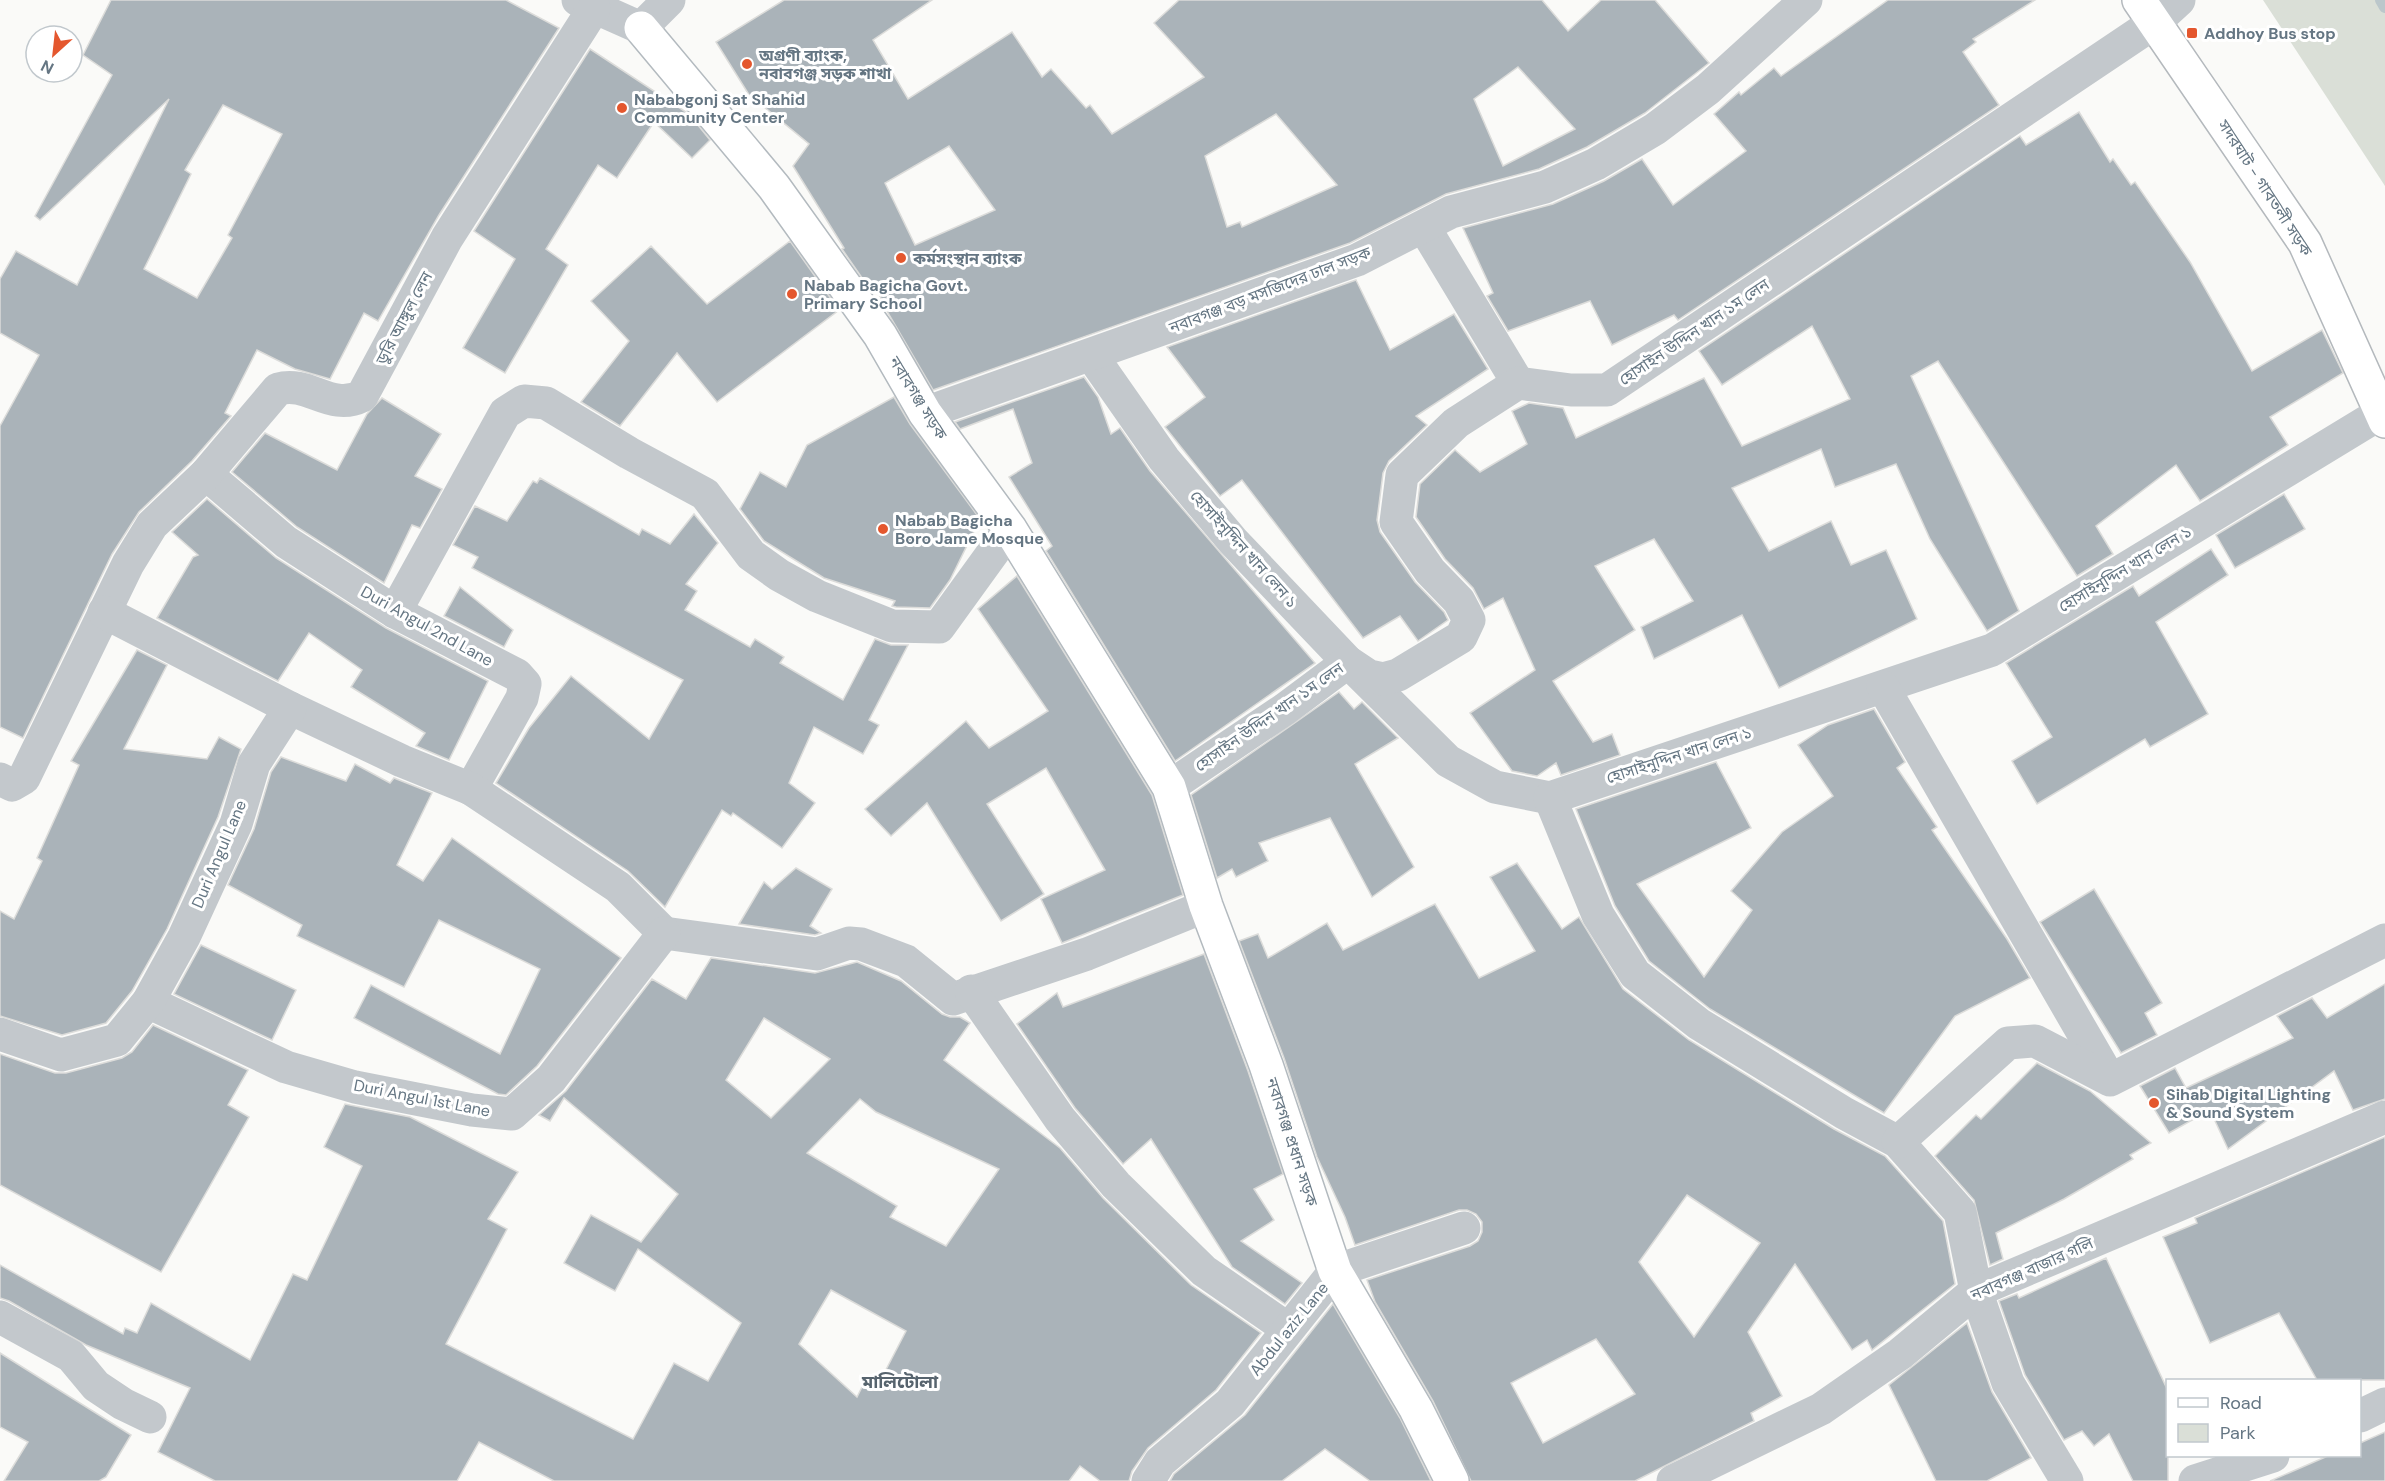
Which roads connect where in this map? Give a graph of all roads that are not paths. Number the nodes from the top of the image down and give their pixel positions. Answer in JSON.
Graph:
{"nodes":[{"id":1,"x":669,"y":0,"type":"edge"},
{"id":2,"x":1806,"y":0,"type":"edge"},
{"id":3,"x":2179,"y":0,"type":"edge"},
{"id":4,"x":586,"y":4,"type":"edge"},
{"id":5,"x":2147,"y":11,"type":"edge"},
{"id":6,"x":640,"y":28,"type":"junction"},
{"id":7,"x":1424,"y":227,"type":"junction"},
{"id":8,"x":1092,"y":356,"type":"junction"},
{"id":9,"x":1518,"y":382,"type":"junction"},
{"id":10,"x":925,"y":413,"type":"junction"},
{"id":11,"x":2383,"y":417,"type":"edge"},
{"id":12,"x":206,"y":474,"type":"junction"},
{"id":13,"x":1010,"y":529,"type":"junction"},
{"id":14,"x":104,"y":612,"type":"junction"},
{"id":15,"x":395,"y":612,"type":"junction"},
{"id":16,"x":1348,"y":662,"type":"junction"},
{"id":17,"x":1883,"y":687,"type":"junction"},
{"id":18,"x":290,"y":708,"type":"junction"},
{"id":19,"x":0,"y":779,"type":"edge"},
{"id":20,"x":1169,"y":787,"type":"junction"},
{"id":21,"x":471,"y":789,"type":"junction"},
{"id":22,"x":1550,"y":798,"type":"junction"},
{"id":23,"x":1206,"y":906,"type":"junction"},
{"id":24,"x":664,"y":933,"type":"junction"},
{"id":25,"x":2385,"y":940,"type":"edge"},
{"id":26,"x":971,"y":991,"type":"junction"},
{"id":27,"x":148,"y":1002,"type":"junction"},
{"id":28,"x":0,"y":1034,"type":"edge"},
{"id":29,"x":2110,"y":1080,"type":"junction"},
{"id":30,"x":2385,"y":1117,"type":"edge"},
{"id":31,"x":1898,"y":1142,"type":"junction"},
{"id":32,"x":1464,"y":1228,"type":"dead end"},
{"id":33,"x":1335,"y":1271,"type":"junction"},
{"id":34,"x":1976,"y":1291,"type":"junction"},
{"id":35,"x":0,"y":1317,"type":"edge"},
{"id":36,"x":1288,"y":1329,"type":"junction"},
{"id":37,"x":2385,"y":1404,"type":"edge"},
{"id":38,"x":2361,"y":1416,"type":"edge"},
{"id":39,"x":150,"y":1417,"type":"dead end"},
{"id":40,"x":2267,"y":1457,"type":"edge"},
{"id":41,"x":1148,"y":1481,"type":"edge"},
{"id":42,"x":1452,"y":1481,"type":"edge"},
{"id":43,"x":1673,"y":1481,"type":"edge"},
{"id":44,"x":2067,"y":1481,"type":"edge"},
{"id":45,"x":2195,"y":1481,"type":"edge"}],
"edges":[{"from":1,"to":6,"type":"street"},
{"from":2,"to":7,"type":"street","name":"নবাবগঞ্জ বড় মসজিদের ঢাল সড়ক"},
{"from":3,"to":5,"type":"street","name":"হোসাইন উদ্দিন খান ১ম লেন"},
{"from":4,"to":6,"type":"street"},
{"from":4,"to":12,"type":"street","name":"ডুরি আঙ্গুল লেন"},
{"from":5,"to":9,"type":"street","name":"হোসাইন উদ্দিন খান ১ম লেন"},
{"from":5,"to":11,"type":"main road","name":"সদরঘাট - গাবতলী সড়ক"},
{"from":6,"to":10,"type":"main road","name":"নবাবগঞ্জ সড়ক"},
{"from":7,"to":8,"type":"street","name":"নবাবগঞ্জ বড় মসজিদের ঢাল সড়ক"},
{"from":7,"to":9,"type":"street"},
{"from":8,"to":10,"type":"street","name":"নবাবগঞ্জ বড় মসজিদের ঢাল সড়ক"},
{"from":8,"to":16,"type":"street","name":"হোসাইনুদ্দিন খান লেন ১"},
{"from":9,"to":16,"type":"street","name":"হোসাইন উদ্দিন খান ১ম লেন"},
{"from":10,"to":13,"type":"main road","name":"নবাবগঞ্জ সড়ক"},
{"from":11,"to":17,"type":"street","name":"হোসাইনুদ্দিন খান লেন ১"},
{"from":12,"to":14,"type":"street","name":"ডুরি আঙ্গুল লেন"},
{"from":12,"to":15,"type":"street","name":"Duri Angul 2nd Lane"},
{"from":13,"to":15,"type":"street"},
{"from":13,"to":20,"type":"main road","name":"নবাবগঞ্জ সড়ক"},
{"from":14,"to":18,"type":"street"},
{"from":14,"to":19,"type":"street","name":"ডুরি আঙ্গুল লেন"},
{"from":15,"to":21,"type":"street","name":"Duri Angul 2nd Lane"},
{"from":16,"to":20,"type":"street","name":"হোসাইন উদ্দিন খান ১ম লেন"},
{"from":16,"to":22,"type":"street","name":"হোসাইনুদ্দিন খান লেন ১"},
{"from":17,"to":22,"type":"street","name":"হোসাইনুদ্দিন খান লেন ১"},
{"from":17,"to":29,"type":"street"},
{"from":18,"to":21,"type":"street"},
{"from":18,"to":27,"type":"street","name":"Duri Angul Lane"},
{"from":20,"to":23,"type":"main road","name":"নবাবগঞ্জ প্রধান সড়ক"},
{"from":21,"to":24,"type":"street"},
{"from":22,"to":31,"type":"street"},
{"from":23,"to":26,"type":"street"},
{"from":23,"to":33,"type":"main road","name":"নবাবগঞ্জ প্রধান সড়ক"},
{"from":24,"to":26,"type":"street"},
{"from":24,"to":27,"type":"street","name":"Duri Angul 1st Lane"},
{"from":25,"to":29,"type":"street"},
{"from":26,"to":36,"type":"street"},
{"from":27,"to":28,"type":"street","name":"Duri Angul Lane"},
{"from":29,"to":31,"type":"street"},
{"from":30,"to":34,"type":"street","name":"নবাবগঞ্জ বাজার গলি"},
{"from":31,"to":34,"type":"street"},
{"from":32,"to":33,"type":"street","name":"Abdul aziz Lane"},
{"from":33,"to":36,"type":"street","name":"Abdul aziz Lane"},
{"from":33,"to":42,"type":"main road","name":"নবাবগঞ্জ প্রধান সড়ক"},
{"from":34,"to":43,"type":"street","name":"নবাবগঞ্জ বাজার গলি"},
{"from":34,"to":44,"type":"street"},
{"from":35,"to":39,"type":"street"},
{"from":36,"to":41,"type":"street","name":"Abdul aziz Lane"},
{"from":37,"to":38,"type":"street"},
{"from":40,"to":45,"type":"street"}]}
